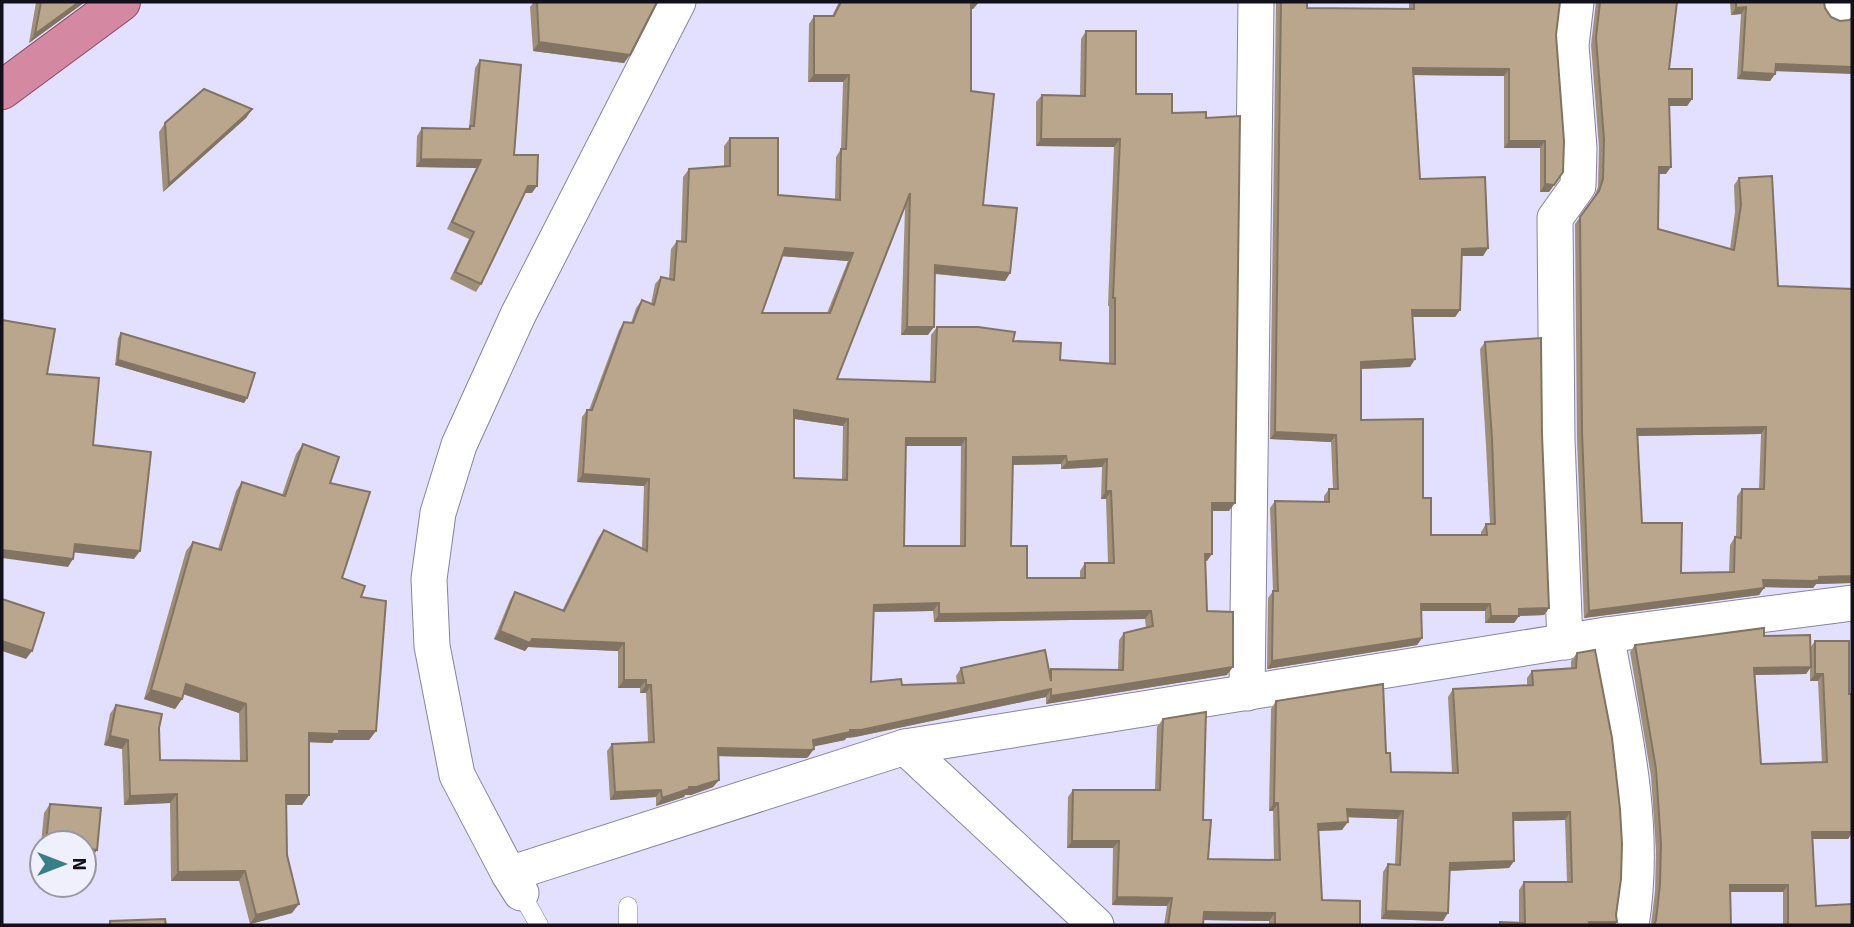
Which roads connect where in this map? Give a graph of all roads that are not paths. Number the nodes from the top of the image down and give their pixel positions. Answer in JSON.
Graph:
{"nodes":[{"id":1,"x":121,"y":2,"type":"edge"},
{"id":2,"x":678,"y":2,"type":"edge"},
{"id":3,"x":1256,"y":2,"type":"edge"},
{"id":4,"x":1576,"y":2,"type":"edge"},
{"id":5,"x":2,"y":90,"type":"edge"},
{"id":6,"x":1852,"y":603,"type":"edge"},
{"id":7,"x":1606,"y":635,"type":"junction"},
{"id":8,"x":1565,"y":642,"type":"junction"},
{"id":9,"x":1247,"y":693,"type":"junction"},
{"id":10,"x":905,"y":747,"type":"junction"},
{"id":11,"x":515,"y":884,"type":"junction"},
{"id":12,"x":628,"y":906,"type":"dead end"},
{"id":13,"x":1067,"y":912,"type":"edge"},
{"id":14,"x":539,"y":925,"type":"edge"},
{"id":15,"x":628,"y":925,"type":"edge"},
{"id":16,"x":1097,"y":925,"type":"edge"},
{"id":17,"x":1631,"y":925,"type":"edge"}],
"edges":[{"from":1,"to":5,"type":"highway"},
{"from":2,"to":11,"type":"street"},
{"from":3,"to":9,"type":"street"},
{"from":4,"to":8,"type":"street"},
{"from":6,"to":7,"type":"street"},
{"from":7,"to":8,"type":"street"},
{"from":7,"to":17,"type":"street"},
{"from":8,"to":9,"type":"street"},
{"from":9,"to":10,"type":"street"},
{"from":10,"to":11,"type":"street"},
{"from":10,"to":13,"type":"street"},
{"from":11,"to":14,"type":"lane"},
{"from":12,"to":15,"type":"lane"},
{"from":13,"to":16,"type":"street"}]}
